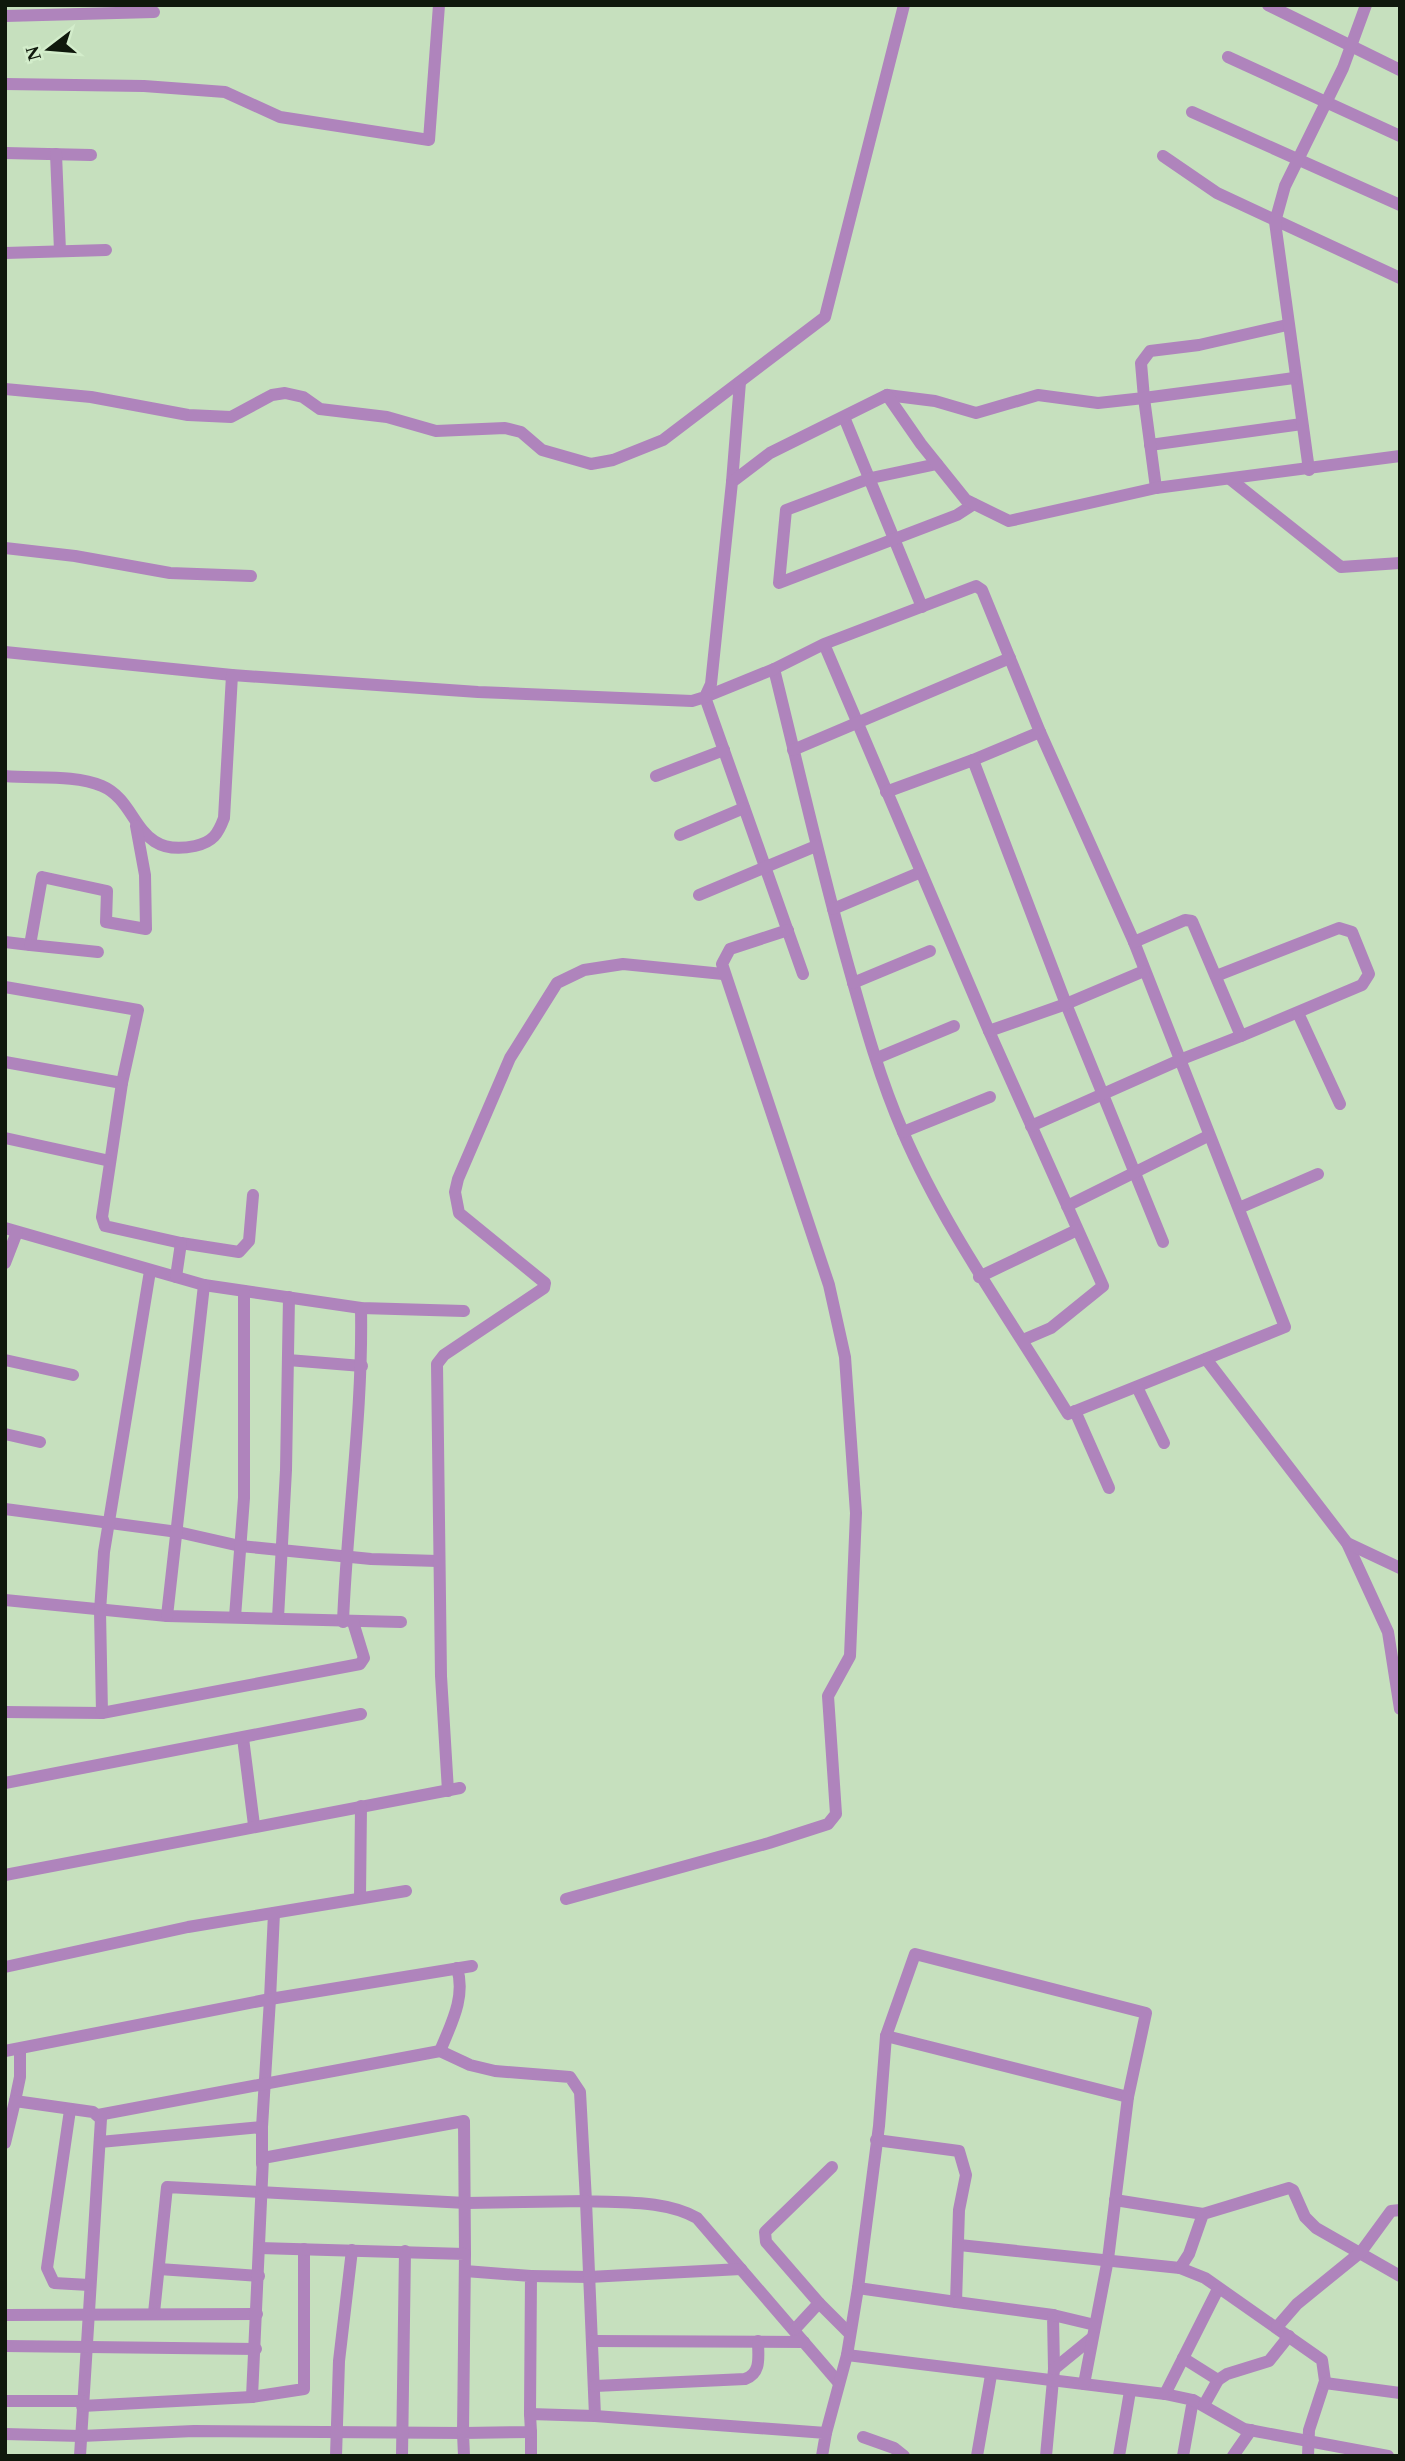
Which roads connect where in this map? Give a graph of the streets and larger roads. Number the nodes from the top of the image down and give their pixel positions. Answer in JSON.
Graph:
{"nodes":[{"id":1,"x":439,"y":5,"type":"edge"},
{"id":2,"x":904,"y":5,"type":"edge"},
{"id":3,"x":1268,"y":5,"type":"edge"},
{"id":4,"x":1366,"y":5,"type":"edge"},
{"id":5,"x":53,"y":11,"type":"edge"},
{"id":6,"x":154,"y":12,"type":"dead end"},
{"id":7,"x":5,"y":16,"type":"edge"},
{"id":8,"x":1351,"y":47,"type":"junction"},
{"id":9,"x":1228,"y":57,"type":"dead end"},
{"id":10,"x":1400,"y":69,"type":"edge"},
{"id":11,"x":5,"y":84,"type":"edge"},
{"id":12,"x":1326,"y":102,"type":"junction"},
{"id":13,"x":1192,"y":112,"type":"dead end"},
{"id":14,"x":1400,"y":136,"type":"edge"},
{"id":15,"x":5,"y":153,"type":"edge"},
{"id":16,"x":56,"y":154,"type":"junction"},
{"id":17,"x":91,"y":155,"type":"dead end"},
{"id":18,"x":1163,"y":156,"type":"dead end"},
{"id":19,"x":1298,"y":160,"type":"junction"},
{"id":20,"x":1400,"y":205,"type":"edge"},
{"id":21,"x":1275,"y":222,"type":"junction"},
{"id":22,"x":106,"y":250,"type":"dead end"},
{"id":23,"x":60,"y":251,"type":"junction"},
{"id":24,"x":5,"y":253,"type":"edge"},
{"id":25,"x":1400,"y":278,"type":"edge"},
{"id":26,"x":1287,"y":325,"type":"junction"},
{"id":27,"x":1294,"y":378,"type":"junction"},
{"id":28,"x":740,"y":383,"type":"junction"},
{"id":29,"x":5,"y":389,"type":"edge"},
{"id":30,"x":887,"y":395,"type":"junction"},
{"id":31,"x":1144,"y":398,"type":"junction"},
{"id":32,"x":844,"y":417,"type":"junction"},
{"id":33,"x":1302,"y":424,"type":"junction"},
{"id":34,"x":1150,"y":445,"type":"junction"},
{"id":35,"x":1400,"y":456,"type":"edge"},
{"id":36,"x":937,"y":464,"type":"junction"},
{"id":37,"x":1309,"y":470,"type":"junction"},
{"id":38,"x":871,"y":478,"type":"junction"},
{"id":39,"x":1230,"y":479,"type":"junction"},
{"id":40,"x":732,"y":482,"type":"junction"},
{"id":41,"x":1156,"y":488,"type":"junction"},
{"id":42,"x":974,"y":504,"type":"junction"},
{"id":43,"x":894,"y":538,"type":"junction"},
{"id":44,"x":5,"y":548,"type":"edge"},
{"id":45,"x":1400,"y":563,"type":"edge"},
{"id":46,"x":251,"y":576,"type":"dead end"},
{"id":47,"x":922,"y":607,"type":"junction"},
{"id":48,"x":824,"y":644,"type":"junction"},
{"id":49,"x":5,"y":652,"type":"edge"},
{"id":50,"x":1010,"y":658,"type":"junction"},
{"id":51,"x":774,"y":669,"type":"junction"},
{"id":52,"x":232,"y":675,"type":"junction"},
{"id":53,"x":705,"y":697,"type":"junction"},
{"id":54,"x":859,"y":722,"type":"junction"},
{"id":55,"x":1040,"y":732,"type":"junction"},
{"id":56,"x":724,"y":750,"type":"junction"},
{"id":57,"x":793,"y":750,"type":"junction"},
{"id":58,"x":974,"y":760,"type":"junction"},
{"id":59,"x":5,"y":776,"type":"edge"},
{"id":60,"x":656,"y":776,"type":"dead end"},
{"id":61,"x":886,"y":792,"type":"junction"},
{"id":62,"x":744,"y":808,"type":"junction"},
{"id":63,"x":136,"y":826,"type":"junction"},
{"id":64,"x":680,"y":835,"type":"dead end"},
{"id":65,"x":816,"y":846,"type":"junction"},
{"id":66,"x":765,"y":867,"type":"junction"},
{"id":67,"x":920,"y":872,"type":"junction"},
{"id":68,"x":698,"y":895,"type":"dead end"},
{"id":69,"x":833,"y":909,"type":"junction"},
{"id":70,"x":788,"y":930,"type":"junction"},
{"id":71,"x":5,"y":942,"type":"edge"},
{"id":72,"x":1134,"y":942,"type":"junction"},
{"id":73,"x":30,"y":945,"type":"junction"},
{"id":74,"x":930,"y":951,"type":"dead end"},
{"id":75,"x":98,"y":952,"type":"dead end"},
{"id":76,"x":1144,"y":971,"type":"junction"},
{"id":77,"x":723,"y":974,"type":"junction"},
{"id":78,"x":803,"y":974,"type":"dead end"},
{"id":79,"x":1216,"y":976,"type":"junction"},
{"id":80,"x":853,"y":983,"type":"junction"},
{"id":81,"x":5,"y":987,"type":"edge"},
{"id":82,"x":1066,"y":1004,"type":"junction"},
{"id":83,"x":1298,"y":1013,"type":"junction"},
{"id":84,"x":954,"y":1026,"type":"dead end"},
{"id":85,"x":989,"y":1031,"type":"junction"},
{"id":86,"x":1241,"y":1036,"type":"junction"},
{"id":87,"x":877,"y":1058,"type":"junction"},
{"id":88,"x":1182,"y":1059,"type":"junction"},
{"id":89,"x":5,"y":1062,"type":"edge"},
{"id":90,"x":122,"y":1083,"type":"junction"},
{"id":91,"x":1103,"y":1093,"type":"junction"},
{"id":92,"x":990,"y":1097,"type":"dead end"},
{"id":93,"x":1340,"y":1104,"type":"dead end"},
{"id":94,"x":1031,"y":1126,"type":"junction"},
{"id":95,"x":903,"y":1132,"type":"junction"},
{"id":96,"x":1208,"y":1136,"type":"junction"},
{"id":97,"x":5,"y":1139,"type":"edge"},
{"id":98,"x":110,"y":1161,"type":"junction"},
{"id":99,"x":1135,"y":1172,"type":"junction"},
{"id":100,"x":1318,"y":1174,"type":"dead end"},
{"id":101,"x":253,"y":1195,"type":"dead end"},
{"id":102,"x":1067,"y":1206,"type":"junction"},
{"id":103,"x":1239,"y":1208,"type":"junction"},
{"id":104,"x":11,"y":1230,"type":"edge"},
{"id":105,"x":1077,"y":1230,"type":"junction"},
{"id":106,"x":1163,"y":1242,"type":"dead end"},
{"id":107,"x":181,"y":1243,"type":"junction"},
{"id":108,"x":5,"y":1264,"type":"edge"},
{"id":109,"x":150,"y":1271,"type":"junction"},
{"id":110,"x":176,"y":1277,"type":"junction"},
{"id":111,"x":979,"y":1277,"type":"junction"},
{"id":112,"x":204,"y":1285,"type":"junction"},
{"id":113,"x":244,"y":1291,"type":"junction"},
{"id":114,"x":289,"y":1297,"type":"junction"},
{"id":115,"x":361,"y":1308,"type":"junction"},
{"id":116,"x":464,"y":1311,"type":"dead end"},
{"id":117,"x":1023,"y":1340,"type":"junction"},
{"id":118,"x":1206,"y":1359,"type":"junction"},
{"id":119,"x":5,"y":1360,"type":"edge"},
{"id":120,"x":288,"y":1360,"type":"junction"},
{"id":121,"x":362,"y":1366,"type":"junction"},
{"id":122,"x":73,"y":1375,"type":"dead end"},
{"id":123,"x":1138,"y":1387,"type":"junction"},
{"id":124,"x":1075,"y":1411,"type":"junction"},
{"id":125,"x":5,"y":1434,"type":"edge"},
{"id":126,"x":40,"y":1442,"type":"dead end"},
{"id":127,"x":1164,"y":1443,"type":"dead end"},
{"id":128,"x":1109,"y":1488,"type":"dead end"},
{"id":129,"x":5,"y":1509,"type":"edge"},
{"id":130,"x":109,"y":1525,"type":"junction"},
{"id":131,"x":177,"y":1532,"type":"junction"},
{"id":132,"x":1347,"y":1542,"type":"junction"},
{"id":133,"x":240,"y":1546,"type":"junction"},
{"id":134,"x":281,"y":1549,"type":"junction"},
{"id":135,"x":346,"y":1555,"type":"junction"},
{"id":136,"x":438,"y":1562,"type":"junction"},
{"id":137,"x":1400,"y":1568,"type":"edge"},
{"id":138,"x":5,"y":1601,"type":"edge"},
{"id":139,"x":100,"y":1611,"type":"junction"},
{"id":140,"x":167,"y":1616,"type":"junction"},
{"id":141,"x":235,"y":1617,"type":"junction"},
{"id":142,"x":278,"y":1618,"type":"junction"},
{"id":143,"x":348,"y":1622,"type":"junction"},
{"id":144,"x":401,"y":1622,"type":"dead end"},
{"id":145,"x":1400,"y":1709,"type":"edge"},
{"id":146,"x":5,"y":1712,"type":"edge"},
{"id":147,"x":102,"y":1713,"type":"junction"},
{"id":148,"x":361,"y":1714,"type":"dead end"},
{"id":149,"x":243,"y":1738,"type":"junction"},
{"id":150,"x":5,"y":1783,"type":"edge"},
{"id":151,"x":361,"y":1806,"type":"junction"},
{"id":152,"x":254,"y":1825,"type":"junction"},
{"id":153,"x":5,"y":1875,"type":"edge"},
{"id":154,"x":406,"y":1891,"type":"dead end"},
{"id":155,"x":360,"y":1897,"type":"junction"},
{"id":156,"x":566,"y":1899,"type":"dead end"},
{"id":157,"x":274,"y":1913,"type":"junction"},
{"id":158,"x":472,"y":1966,"type":"dead end"},
{"id":159,"x":5,"y":1967,"type":"edge"},
{"id":160,"x":457,"y":1968,"type":"junction"},
{"id":161,"x":270,"y":1999,"type":"junction"},
{"id":162,"x":886,"y":2036,"type":"junction"},
{"id":163,"x":20,"y":2049,"type":"junction"},
{"id":164,"x":5,"y":2051,"type":"edge"},
{"id":165,"x":440,"y":2051,"type":"junction"},
{"id":166,"x":264,"y":2084,"type":"junction"},
{"id":167,"x":1128,"y":2096,"type":"junction"},
{"id":168,"x":15,"y":2101,"type":"junction"},
{"id":169,"x":70,"y":2110,"type":"junction"},
{"id":170,"x":99,"y":2115,"type":"junction"},
{"id":171,"x":262,"y":2127,"type":"junction"},
{"id":172,"x":876,"y":2140,"type":"junction"},
{"id":173,"x":100,"y":2142,"type":"junction"},
{"id":174,"x":5,"y":2143,"type":"edge"},
{"id":175,"x":832,"y":2167,"type":"dead end"},
{"id":176,"x":262,"y":2191,"type":"junction"},
{"id":177,"x":1115,"y":2200,"type":"junction"},
{"id":178,"x":586,"y":2201,"type":"junction"},
{"id":179,"x":466,"y":2203,"type":"junction"},
{"id":180,"x":1400,"y":2210,"type":"edge"},
{"id":181,"x":1203,"y":2214,"type":"junction"},
{"id":182,"x":959,"y":2245,"type":"junction"},
{"id":183,"x":259,"y":2248,"type":"junction"},
{"id":184,"x":304,"y":2249,"type":"junction"},
{"id":185,"x":352,"y":2250,"type":"junction"},
{"id":186,"x":405,"y":2250,"type":"junction"},
{"id":187,"x":1361,"y":2252,"type":"junction"},
{"id":188,"x":465,"y":2254,"type":"junction"},
{"id":189,"x":1108,"y":2259,"type":"junction"},
{"id":190,"x":1180,"y":2268,"type":"junction"},
{"id":191,"x":159,"y":2269,"type":"junction"},
{"id":192,"x":741,"y":2269,"type":"junction"},
{"id":193,"x":465,"y":2271,"type":"junction"},
{"id":194,"x":260,"y":2276,"type":"junction"},
{"id":195,"x":531,"y":2276,"type":"junction"},
{"id":196,"x":1400,"y":2276,"type":"edge"},
{"id":197,"x":589,"y":2277,"type":"junction"},
{"id":198,"x":89,"y":2285,"type":"junction"},
{"id":199,"x":858,"y":2288,"type":"junction"},
{"id":200,"x":1218,"y":2289,"type":"junction"},
{"id":201,"x":956,"y":2302,"type":"junction"},
{"id":202,"x":819,"y":2303,"type":"junction"},
{"id":203,"x":154,"y":2313,"type":"junction"},
{"id":204,"x":257,"y":2314,"type":"junction"},
{"id":205,"x":5,"y":2315,"type":"edge"},
{"id":206,"x":87,"y":2315,"type":"junction"},
{"id":207,"x":1053,"y":2315,"type":"junction"},
{"id":208,"x":1277,"y":2328,"type":"junction"},
{"id":209,"x":795,"y":2329,"type":"junction"},
{"id":210,"x":1094,"y":2331,"type":"junction"},
{"id":211,"x":850,"y":2333,"type":"junction"},
{"id":212,"x":1289,"y":2336,"type":"junction"},
{"id":213,"x":593,"y":2341,"type":"junction"},
{"id":214,"x":758,"y":2341,"type":"junction"},
{"id":215,"x":804,"y":2342,"type":"junction"},
{"id":216,"x":5,"y":2346,"type":"edge"},
{"id":217,"x":86,"y":2346,"type":"junction"},
{"id":218,"x":256,"y":2349,"type":"junction"},
{"id":219,"x":847,"y":2356,"type":"junction"},
{"id":220,"x":1183,"y":2358,"type":"junction"},
{"id":221,"x":1054,"y":2368,"type":"junction"},
{"id":222,"x":991,"y":2375,"type":"junction"},
{"id":223,"x":1218,"y":2380,"type":"junction"},
{"id":224,"x":1053,"y":2382,"type":"junction"},
{"id":225,"x":839,"y":2383,"type":"junction"},
{"id":226,"x":1325,"y":2383,"type":"junction"},
{"id":227,"x":1084,"y":2384,"type":"junction"},
{"id":228,"x":595,"y":2386,"type":"junction"},
{"id":229,"x":1130,"y":2391,"type":"junction"},
{"id":230,"x":1400,"y":2393,"type":"edge"},
{"id":231,"x":1165,"y":2394,"type":"junction"},
{"id":232,"x":252,"y":2398,"type":"junction"},
{"id":233,"x":5,"y":2401,"type":"edge"},
{"id":234,"x":83,"y":2403,"type":"junction"},
{"id":235,"x":1198,"y":2403,"type":"junction"},
{"id":236,"x":530,"y":2414,"type":"junction"},
{"id":237,"x":595,"y":2416,"type":"junction"},
{"id":238,"x":1251,"y":2430,"type":"junction"},
{"id":239,"x":531,"y":2431,"type":"junction"},
{"id":240,"x":336,"y":2433,"type":"junction"},
{"id":241,"x":401,"y":2433,"type":"junction"},
{"id":242,"x":463,"y":2433,"type":"junction"},
{"id":243,"x":826,"y":2433,"type":"junction"},
{"id":244,"x":5,"y":2434,"type":"edge"},
{"id":245,"x":81,"y":2436,"type":"junction"},
{"id":246,"x":863,"y":2437,"type":"dead end"},
{"id":247,"x":1308,"y":2441,"type":"junction"},
{"id":248,"x":80,"y":2456,"type":"edge"},
{"id":249,"x":336,"y":2456,"type":"edge"},
{"id":250,"x":402,"y":2456,"type":"edge"},
{"id":251,"x":464,"y":2456,"type":"edge"},
{"id":252,"x":531,"y":2456,"type":"edge"},
{"id":253,"x":822,"y":2456,"type":"edge"},
{"id":254,"x":904,"y":2456,"type":"edge"},
{"id":255,"x":977,"y":2456,"type":"edge"},
{"id":256,"x":1046,"y":2456,"type":"edge"},
{"id":257,"x":1119,"y":2456,"type":"edge"},
{"id":258,"x":1183,"y":2456,"type":"edge"},
{"id":259,"x":1233,"y":2456,"type":"edge"},
{"id":260,"x":1308,"y":2456,"type":"edge"},
{"id":261,"x":1388,"y":2456,"type":"edge"}],
"edges":[{"from":1,"to":11,"type":"street"},
{"from":2,"to":28,"type":"street"},
{"from":3,"to":8,"type":"street"},
{"from":4,"to":8,"type":"street"},
{"from":5,"to":6,"type":"street"},
{"from":5,"to":7,"type":"street"},
{"from":8,"to":10,"type":"street"},
{"from":8,"to":12,"type":"street"},
{"from":9,"to":12,"type":"street"},
{"from":12,"to":14,"type":"street"},
{"from":12,"to":19,"type":"street"},
{"from":13,"to":19,"type":"street"},
{"from":15,"to":16,"type":"street"},
{"from":16,"to":17,"type":"street"},
{"from":16,"to":23,"type":"street"},
{"from":18,"to":21,"type":"street"},
{"from":19,"to":20,"type":"street"},
{"from":19,"to":21,"type":"street"},
{"from":21,"to":25,"type":"street"},
{"from":21,"to":26,"type":"street"},
{"from":22,"to":23,"type":"street"},
{"from":23,"to":24,"type":"street"},
{"from":26,"to":27,"type":"street"},
{"from":26,"to":31,"type":"street"},
{"from":27,"to":31,"type":"street"},
{"from":27,"to":33,"type":"street"},
{"from":28,"to":29,"type":"street"},
{"from":28,"to":40,"type":"street"},
{"from":30,"to":31,"type":"street"},
{"from":30,"to":32,"type":"street"},
{"from":30,"to":36,"type":"street"},
{"from":31,"to":34,"type":"street"},
{"from":32,"to":38,"type":"street"},
{"from":32,"to":40,"type":"street"},
{"from":33,"to":34,"type":"street"},
{"from":33,"to":37,"type":"street"},
{"from":34,"to":41,"type":"street"},
{"from":35,"to":37,"type":"street"},
{"from":36,"to":38,"type":"street"},
{"from":36,"to":42,"type":"street"},
{"from":37,"to":39,"type":"street"},
{"from":38,"to":43,"type":"street"},
{"from":38,"to":43,"type":"street"},
{"from":39,"to":41,"type":"street"},
{"from":39,"to":45,"type":"street"},
{"from":40,"to":53,"type":"street"},
{"from":41,"to":42,"type":"street"},
{"from":42,"to":43,"type":"street"},
{"from":43,"to":47,"type":"street"},
{"from":44,"to":46,"type":"street"},
{"from":47,"to":48,"type":"street"},
{"from":47,"to":50,"type":"street"},
{"from":48,"to":51,"type":"street"},
{"from":48,"to":54,"type":"street"},
{"from":49,"to":52,"type":"street"},
{"from":50,"to":54,"type":"street"},
{"from":50,"to":55,"type":"street"},
{"from":51,"to":53,"type":"street"},
{"from":51,"to":57,"type":"street"},
{"from":52,"to":53,"type":"street"},
{"from":52,"to":63,"type":"street"},
{"from":53,"to":56,"type":"street"},
{"from":54,"to":57,"type":"street"},
{"from":54,"to":61,"type":"street"},
{"from":55,"to":58,"type":"street"},
{"from":55,"to":72,"type":"street"},
{"from":56,"to":60,"type":"street"},
{"from":56,"to":62,"type":"street"},
{"from":57,"to":65,"type":"street"},
{"from":58,"to":61,"type":"street"},
{"from":58,"to":82,"type":"street"},
{"from":59,"to":63,"type":"street"},
{"from":61,"to":67,"type":"street"},
{"from":62,"to":64,"type":"street"},
{"from":62,"to":66,"type":"street"},
{"from":63,"to":73,"type":"street"},
{"from":65,"to":66,"type":"street"},
{"from":65,"to":69,"type":"street"},
{"from":66,"to":68,"type":"street"},
{"from":66,"to":70,"type":"street"},
{"from":67,"to":69,"type":"street"},
{"from":67,"to":85,"type":"street"},
{"from":69,"to":80,"type":"street"},
{"from":70,"to":77,"type":"street"},
{"from":70,"to":78,"type":"street"},
{"from":71,"to":73,"type":"street"},
{"from":72,"to":76,"type":"street"},
{"from":72,"to":79,"type":"street"},
{"from":73,"to":75,"type":"street"},
{"from":74,"to":80,"type":"street"},
{"from":76,"to":82,"type":"street"},
{"from":76,"to":88,"type":"street"},
{"from":77,"to":136,"type":"street"},
{"from":77,"to":156,"type":"street"},
{"from":79,"to":83,"type":"street"},
{"from":79,"to":86,"type":"street"},
{"from":80,"to":87,"type":"street"},
{"from":81,"to":90,"type":"street"},
{"from":82,"to":85,"type":"street"},
{"from":82,"to":91,"type":"street"},
{"from":83,"to":86,"type":"street"},
{"from":83,"to":93,"type":"street"},
{"from":84,"to":87,"type":"street"},
{"from":85,"to":94,"type":"street"},
{"from":86,"to":88,"type":"street"},
{"from":87,"to":95,"type":"street"},
{"from":88,"to":91,"type":"street"},
{"from":88,"to":96,"type":"street"},
{"from":89,"to":90,"type":"street"},
{"from":90,"to":98,"type":"street"},
{"from":91,"to":94,"type":"street"},
{"from":91,"to":99,"type":"street"},
{"from":92,"to":95,"type":"street"},
{"from":94,"to":102,"type":"street"},
{"from":95,"to":111,"type":"street"},
{"from":96,"to":99,"type":"street"},
{"from":96,"to":103,"type":"street"},
{"from":97,"to":98,"type":"street"},
{"from":98,"to":107,"type":"street"},
{"from":99,"to":102,"type":"street"},
{"from":99,"to":106,"type":"street"},
{"from":100,"to":103,"type":"street"},
{"from":101,"to":107,"type":"street"},
{"from":102,"to":105,"type":"street"},
{"from":103,"to":118,"type":"street"},
{"from":104,"to":108,"type":"street"},
{"from":104,"to":109,"type":"street"},
{"from":105,"to":111,"type":"street"},
{"from":105,"to":117,"type":"street"},
{"from":107,"to":110,"type":"street"},
{"from":109,"to":110,"type":"street"},
{"from":109,"to":130,"type":"street"},
{"from":110,"to":112,"type":"street"},
{"from":111,"to":117,"type":"street"},
{"from":112,"to":113,"type":"street"},
{"from":112,"to":131,"type":"street"},
{"from":113,"to":114,"type":"street"},
{"from":113,"to":133,"type":"street"},
{"from":114,"to":115,"type":"street"},
{"from":114,"to":120,"type":"street"},
{"from":115,"to":116,"type":"street"},
{"from":115,"to":121,"type":"street"},
{"from":117,"to":124,"type":"street"},
{"from":118,"to":123,"type":"street"},
{"from":118,"to":132,"type":"street"},
{"from":119,"to":122,"type":"street"},
{"from":120,"to":121,"type":"street"},
{"from":120,"to":134,"type":"street"},
{"from":121,"to":135,"type":"street"},
{"from":123,"to":124,"type":"street"},
{"from":123,"to":127,"type":"street"},
{"from":124,"to":128,"type":"street"},
{"from":125,"to":126,"type":"street"},
{"from":129,"to":130,"type":"street"},
{"from":130,"to":131,"type":"street"},
{"from":130,"to":139,"type":"street"},
{"from":131,"to":133,"type":"street"},
{"from":131,"to":140,"type":"street"},
{"from":132,"to":137,"type":"street"},
{"from":132,"to":145,"type":"street"},
{"from":133,"to":134,"type":"street"},
{"from":133,"to":141,"type":"street"},
{"from":134,"to":135,"type":"street"},
{"from":134,"to":142,"type":"street"},
{"from":135,"to":136,"type":"street"},
{"from":135,"to":143,"type":"street"},
{"from":136,"to":151,"type":"street"},
{"from":138,"to":139,"type":"street"},
{"from":139,"to":140,"type":"street"},
{"from":139,"to":147,"type":"street"},
{"from":140,"to":141,"type":"street"},
{"from":141,"to":142,"type":"street"},
{"from":142,"to":143,"type":"street"},
{"from":143,"to":144,"type":"street"},
{"from":143,"to":147,"type":"street"},
{"from":146,"to":147,"type":"street"},
{"from":148,"to":149,"type":"street"},
{"from":149,"to":150,"type":"street"},
{"from":149,"to":152,"type":"street"},
{"from":151,"to":152,"type":"street"},
{"from":151,"to":155,"type":"street"},
{"from":152,"to":153,"type":"street"},
{"from":154,"to":155,"type":"street"},
{"from":155,"to":157,"type":"street"},
{"from":157,"to":159,"type":"street"},
{"from":157,"to":161,"type":"street"},
{"from":158,"to":160,"type":"street"},
{"from":160,"to":161,"type":"street"},
{"from":160,"to":165,"type":"street"},
{"from":161,"to":163,"type":"street"},
{"from":161,"to":166,"type":"street"},
{"from":162,"to":167,"type":"street"},
{"from":162,"to":167,"type":"street"},
{"from":162,"to":172,"type":"street"},
{"from":163,"to":164,"type":"street"},
{"from":163,"to":168,"type":"street"},
{"from":165,"to":166,"type":"street"},
{"from":165,"to":178,"type":"street"},
{"from":166,"to":170,"type":"street"},
{"from":166,"to":171,"type":"street"},
{"from":167,"to":177,"type":"street"},
{"from":168,"to":169,"type":"street"},
{"from":168,"to":174,"type":"street"},
{"from":169,"to":170,"type":"street"},
{"from":169,"to":198,"type":"street"},
{"from":170,"to":173,"type":"street"},
{"from":171,"to":173,"type":"street"},
{"from":171,"to":176,"type":"street"},
{"from":172,"to":182,"type":"street"},
{"from":172,"to":199,"type":"street"},
{"from":173,"to":198,"type":"street"},
{"from":175,"to":202,"type":"street"},
{"from":176,"to":179,"type":"street"},
{"from":176,"to":179,"type":"street"},
{"from":176,"to":183,"type":"street"},
{"from":176,"to":191,"type":"street"},
{"from":177,"to":181,"type":"street"},
{"from":177,"to":189,"type":"street"},
{"from":178,"to":179,"type":"street"},
{"from":178,"to":192,"type":"street"},
{"from":178,"to":197,"type":"street"},
{"from":179,"to":188,"type":"street"},
{"from":180,"to":187,"type":"street"},
{"from":181,"to":187,"type":"street"},
{"from":181,"to":190,"type":"street"},
{"from":182,"to":189,"type":"street"},
{"from":182,"to":201,"type":"street"},
{"from":183,"to":184,"type":"street"},
{"from":183,"to":194,"type":"street"},
{"from":184,"to":185,"type":"street"},
{"from":184,"to":232,"type":"street"},
{"from":185,"to":186,"type":"street"},
{"from":185,"to":240,"type":"street"},
{"from":186,"to":188,"type":"street"},
{"from":186,"to":241,"type":"street"},
{"from":187,"to":196,"type":"street"},
{"from":187,"to":208,"type":"street"},
{"from":188,"to":193,"type":"street"},
{"from":189,"to":190,"type":"street"},
{"from":189,"to":210,"type":"street"},
{"from":190,"to":200,"type":"street"},
{"from":191,"to":194,"type":"street"},
{"from":191,"to":203,"type":"street"},
{"from":192,"to":197,"type":"street"},
{"from":192,"to":209,"type":"street"},
{"from":193,"to":195,"type":"street"},
{"from":193,"to":242,"type":"street"},
{"from":194,"to":204,"type":"street"},
{"from":195,"to":197,"type":"street"},
{"from":195,"to":236,"type":"street"},
{"from":197,"to":213,"type":"street"},
{"from":198,"to":206,"type":"street"},
{"from":199,"to":201,"type":"street"},
{"from":199,"to":211,"type":"street"},
{"from":200,"to":208,"type":"street"},
{"from":200,"to":220,"type":"street"},
{"from":201,"to":207,"type":"street"},
{"from":202,"to":209,"type":"street"},
{"from":202,"to":211,"type":"street"},
{"from":203,"to":204,"type":"street"},
{"from":203,"to":206,"type":"street"},
{"from":204,"to":218,"type":"street"},
{"from":205,"to":206,"type":"street"},
{"from":206,"to":217,"type":"street"},
{"from":207,"to":210,"type":"street"},
{"from":207,"to":221,"type":"street"},
{"from":208,"to":212,"type":"street"},
{"from":209,"to":215,"type":"street"},
{"from":210,"to":221,"type":"street"},
{"from":210,"to":227,"type":"street"},
{"from":211,"to":219,"type":"street"},
{"from":212,"to":223,"type":"street"},
{"from":212,"to":226,"type":"street"},
{"from":213,"to":214,"type":"street"},
{"from":213,"to":228,"type":"street"},
{"from":214,"to":215,"type":"street"},
{"from":214,"to":228,"type":"street"},
{"from":215,"to":225,"type":"street"},
{"from":216,"to":217,"type":"street"},
{"from":217,"to":218,"type":"street"},
{"from":217,"to":234,"type":"street"},
{"from":218,"to":232,"type":"street"},
{"from":219,"to":222,"type":"street"},
{"from":219,"to":225,"type":"street"},
{"from":220,"to":223,"type":"street"},
{"from":220,"to":231,"type":"street"},
{"from":221,"to":224,"type":"street"},
{"from":222,"to":224,"type":"street"},
{"from":222,"to":255,"type":"street"},
{"from":223,"to":235,"type":"street"},
{"from":224,"to":227,"type":"street"},
{"from":224,"to":256,"type":"street"},
{"from":225,"to":243,"type":"street"},
{"from":226,"to":230,"type":"street"},
{"from":226,"to":247,"type":"street"},
{"from":227,"to":229,"type":"street"},
{"from":228,"to":237,"type":"street"},
{"from":229,"to":231,"type":"street"},
{"from":229,"to":257,"type":"street"},
{"from":231,"to":235,"type":"street"},
{"from":232,"to":234,"type":"street"},
{"from":233,"to":234,"type":"street"},
{"from":234,"to":245,"type":"street"},
{"from":235,"to":238,"type":"street"},
{"from":235,"to":258,"type":"street"},
{"from":236,"to":237,"type":"street"},
{"from":236,"to":239,"type":"street"},
{"from":237,"to":243,"type":"street"},
{"from":238,"to":247,"type":"street"},
{"from":238,"to":259,"type":"street"},
{"from":239,"to":242,"type":"street"},
{"from":239,"to":252,"type":"street"},
{"from":240,"to":241,"type":"street"},
{"from":240,"to":245,"type":"street"},
{"from":240,"to":249,"type":"street"},
{"from":241,"to":242,"type":"street"},
{"from":241,"to":250,"type":"street"},
{"from":242,"to":251,"type":"street"},
{"from":243,"to":253,"type":"street"},
{"from":244,"to":245,"type":"street"},
{"from":245,"to":248,"type":"street"},
{"from":246,"to":254,"type":"street"},
{"from":247,"to":260,"type":"street"},
{"from":247,"to":261,"type":"street"}]}
